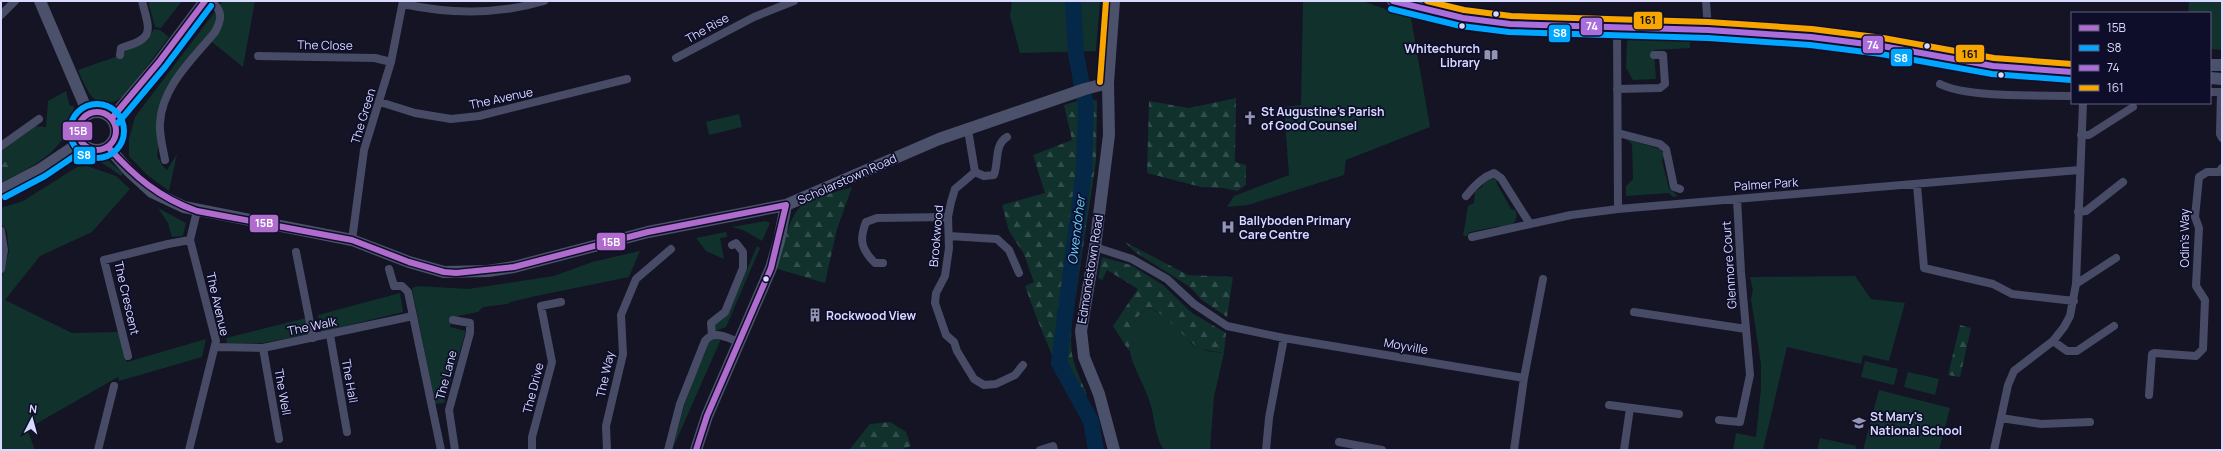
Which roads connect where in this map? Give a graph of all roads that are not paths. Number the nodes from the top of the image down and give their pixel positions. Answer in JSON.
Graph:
{"nodes":[{"id":1,"x":15,"y":1,"type":"edge"},
{"id":2,"x":40,"y":1,"type":"edge"},
{"id":3,"x":142,"y":1,"type":"edge"},
{"id":4,"x":205,"y":1,"type":"edge"},
{"id":5,"x":211,"y":1,"type":"edge"},
{"id":6,"x":544,"y":1,"type":"edge"},
{"id":7,"x":794,"y":1,"type":"edge"},
{"id":8,"x":1114,"y":1,"type":"edge"},
{"id":9,"x":1706,"y":1,"type":"edge"},
{"id":10,"x":1401,"y":2,"type":"edge"},
{"id":11,"x":403,"y":3,"type":"edge"},
{"id":12,"x":1,"y":15,"type":"edge"},
{"id":13,"x":1617,"y":28,"type":"junction"},
{"id":14,"x":1708,"y":30,"type":"junction"},
{"id":15,"x":1654,"y":55,"type":"dead end"},
{"id":16,"x":120,"y":56,"type":"dead end"},
{"id":17,"x":258,"y":56,"type":"dead end"},
{"id":18,"x":676,"y":58,"type":"dead end"},
{"id":19,"x":391,"y":62,"type":"junction"},
{"id":20,"x":2211,"y":65,"type":"edge"},
{"id":21,"x":2222,"y":65,"type":"edge"},
{"id":22,"x":2071,"y":72,"type":"edge"},
{"id":23,"x":2211,"y":78,"type":"edge"},
{"id":24,"x":627,"y":79,"type":"dead end"},
{"id":25,"x":2222,"y":79,"type":"edge"},
{"id":26,"x":1108,"y":83,"type":"junction"},
{"id":27,"x":1940,"y":84,"type":"dead end"},
{"id":28,"x":1617,"y":89,"type":"junction"},
{"id":29,"x":2211,"y":92,"type":"edge"},
{"id":30,"x":2222,"y":92,"type":"edge"},
{"id":31,"x":2071,"y":96,"type":"edge"},
{"id":32,"x":380,"y":102,"type":"junction"},
{"id":33,"x":2083,"y":104,"type":"edge"},
{"id":34,"x":2132,"y":107,"type":"dead end"},
{"id":35,"x":88,"y":113,"type":"junction"},
{"id":36,"x":112,"y":118,"type":"junction"},
{"id":37,"x":39,"y":119,"type":"dead end"},
{"id":38,"x":968,"y":130,"type":"junction"},
{"id":39,"x":1618,"y":133,"type":"junction"},
{"id":40,"x":2081,"y":135,"type":"junction"},
{"id":41,"x":1007,"y":137,"type":"dead end"},
{"id":42,"x":2222,"y":138,"type":"edge"},
{"id":43,"x":81,"y":142,"type":"junction"},
{"id":44,"x":1,"y":146,"type":"edge"},
{"id":45,"x":108,"y":147,"type":"junction"},
{"id":46,"x":165,"y":160,"type":"dead end"},
{"id":47,"x":2222,"y":168,"type":"edge"},
{"id":48,"x":2079,"y":170,"type":"junction"},
{"id":49,"x":975,"y":172,"type":"junction"},
{"id":50,"x":2123,"y":182,"type":"dead end"},
{"id":51,"x":1916,"y":186,"type":"junction"},
{"id":52,"x":1680,"y":189,"type":"dead end"},
{"id":53,"x":1,"y":190,"type":"edge"},
{"id":54,"x":1466,"y":196,"type":"dead end"},
{"id":55,"x":1737,"y":199,"type":"junction"},
{"id":56,"x":786,"y":205,"type":"junction"},
{"id":57,"x":1618,"y":209,"type":"junction"},
{"id":58,"x":197,"y":211,"type":"junction"},
{"id":59,"x":2078,"y":212,"type":"junction"},
{"id":60,"x":948,"y":217,"type":"junction"},
{"id":61,"x":1530,"y":224,"type":"junction"},
{"id":62,"x":1,"y":231,"type":"edge"},
{"id":63,"x":949,"y":236,"type":"junction"},
{"id":64,"x":1472,"y":238,"type":"dead end"},
{"id":65,"x":190,"y":240,"type":"junction"},
{"id":66,"x":352,"y":240,"type":"junction"},
{"id":67,"x":732,"y":245,"type":"dead end"},
{"id":68,"x":1095,"y":247,"type":"junction"},
{"id":69,"x":671,"y":249,"type":"dead end"},
{"id":70,"x":296,"y":252,"type":"dead end"},
{"id":71,"x":2116,"y":258,"type":"dead end"},
{"id":72,"x":883,"y":263,"type":"dead end"},
{"id":73,"x":1,"y":269,"type":"edge"},
{"id":74,"x":389,"y":270,"type":"dead end"},
{"id":75,"x":1019,"y":273,"type":"dead end"},
{"id":76,"x":1543,"y":278,"type":"dead end"},
{"id":77,"x":2076,"y":284,"type":"junction"},
{"id":78,"x":2074,"y":301,"type":"junction"},
{"id":79,"x":561,"y":302,"type":"dead end"},
{"id":80,"x":1634,"y":312,"type":"dead end"},
{"id":81,"x":413,"y":316,"type":"junction"},
{"id":82,"x":453,"y":320,"type":"dead end"},
{"id":83,"x":2114,"y":326,"type":"dead end"},
{"id":84,"x":1746,"y":329,"type":"junction"},
{"id":85,"x":330,"y":335,"type":"junction"},
{"id":86,"x":712,"y":335,"type":"junction"},
{"id":87,"x":313,"y":338,"type":"junction"},
{"id":88,"x":1284,"y":338,"type":"junction"},
{"id":89,"x":2053,"y":341,"type":"junction"},
{"id":90,"x":738,"y":342,"type":"junction"},
{"id":91,"x":216,"y":347,"type":"junction"},
{"id":92,"x":263,"y":348,"type":"junction"},
{"id":93,"x":128,"y":356,"type":"dead end"},
{"id":94,"x":1023,"y":365,"type":"dead end"},
{"id":95,"x":1524,"y":378,"type":"junction"},
{"id":96,"x":114,"y":386,"type":"dead end"},
{"id":97,"x":2149,"y":395,"type":"dead end"},
{"id":98,"x":1609,"y":405,"type":"dead end"},
{"id":99,"x":1630,"y":408,"type":"junction"},
{"id":100,"x":1679,"y":414,"type":"dead end"},
{"id":101,"x":2001,"y":418,"type":"junction"},
{"id":102,"x":449,"y":419,"type":"junction"},
{"id":103,"x":1720,"y":420,"type":"dead end"},
{"id":104,"x":434,"y":421,"type":"junction"},
{"id":105,"x":2090,"y":422,"type":"dead end"},
{"id":106,"x":347,"y":432,"type":"dead end"},
{"id":107,"x":279,"y":440,"type":"dead end"},
{"id":108,"x":1339,"y":442,"type":"dead end"},
{"id":109,"x":98,"y":450,"type":"edge"},
{"id":110,"x":189,"y":450,"type":"edge"},
{"id":111,"x":441,"y":450,"type":"edge"},
{"id":112,"x":455,"y":450,"type":"edge"},
{"id":113,"x":532,"y":450,"type":"edge"},
{"id":114,"x":607,"y":450,"type":"edge"},
{"id":115,"x":668,"y":450,"type":"edge"},
{"id":116,"x":696,"y":450,"type":"edge"},
{"id":117,"x":1040,"y":450,"type":"edge"},
{"id":118,"x":1054,"y":450,"type":"edge"},
{"id":119,"x":1114,"y":450,"type":"edge"},
{"id":120,"x":1266,"y":450,"type":"edge"},
{"id":121,"x":1382,"y":450,"type":"edge"},
{"id":122,"x":1514,"y":450,"type":"edge"},
{"id":123,"x":1624,"y":450,"type":"edge"},
{"id":124,"x":1994,"y":450,"type":"edge"}],
"edges":[{"from":1,"to":12,"type":"street"},
{"from":2,"to":35,"type":"main road"},
{"from":3,"to":16,"type":"street"},
{"from":4,"to":36,"type":"main road"},
{"from":5,"to":46,"type":"street"},
{"from":6,"to":11,"type":"street"},
{"from":7,"to":18,"type":"street","name":"The Rise"},
{"from":8,"to":26,"type":"main road","name":"Edmondstown Road"},
{"from":9,"to":14,"type":"street"},
{"from":10,"to":13,"type":"main road"},
{"from":11,"to":19,"type":"street","name":"The Green"},
{"from":13,"to":14,"type":"main road"},
{"from":13,"to":28,"type":"street"},
{"from":14,"to":22,"type":"main road"},
{"from":15,"to":28,"type":"street"},
{"from":17,"to":19,"type":"street","name":"The Close"},
{"from":19,"to":32,"type":"street","name":"The Green"},
{"from":20,"to":21,"type":"main road"},
{"from":23,"to":25,"type":"main road"},
{"from":24,"to":32,"type":"street","name":"The Avenue"},
{"from":26,"to":38,"type":"main road","name":"Scholarstown Road"},
{"from":26,"to":68,"type":"main road","name":"Edmondstown Road"},
{"from":27,"to":31,"type":"street"},
{"from":28,"to":39,"type":"street"},
{"from":29,"to":30,"type":"street"},
{"from":30,"to":42,"type":"street"},
{"from":32,"to":66,"type":"street","name":"The Green"},
{"from":33,"to":40,"type":"street"},
{"from":34,"to":40,"type":"street"},
{"from":35,"to":36,"type":"main road"},
{"from":35,"to":43,"type":"main road"},
{"from":36,"to":45,"type":"main road"},
{"from":37,"to":44,"type":"street"},
{"from":38,"to":49,"type":"street"},
{"from":38,"to":56,"type":"main road","name":"Scholarstown Road"},
{"from":39,"to":52,"type":"street"},
{"from":39,"to":57,"type":"street"},
{"from":40,"to":48,"type":"street"},
{"from":41,"to":49,"type":"street"},
{"from":43,"to":45,"type":"main road"},
{"from":43,"to":53,"type":"main road"},
{"from":45,"to":58,"type":"main road","name":"Scholarstown Road"},
{"from":47,"to":97,"type":"street","name":"Odin's Way"},
{"from":48,"to":51,"type":"street","name":"Palmer Park"},
{"from":48,"to":59,"type":"street"},
{"from":49,"to":60,"type":"street","name":"Brookwood"},
{"from":50,"to":59,"type":"street"},
{"from":51,"to":55,"type":"street","name":"Palmer Park"},
{"from":51,"to":78,"type":"street"},
{"from":54,"to":61,"type":"street"},
{"from":55,"to":57,"type":"street","name":"Palmer Park"},
{"from":55,"to":84,"type":"street","name":"Glenmore Court"},
{"from":56,"to":66,"type":"main road","name":"Scholarstown Road"},
{"from":56,"to":90,"type":"main road"},
{"from":57,"to":61,"type":"street","name":"Palmer Park"},
{"from":58,"to":65,"type":"street","name":"The Avenue"},
{"from":58,"to":66,"type":"main road","name":"Scholarstown Road"},
{"from":59,"to":77,"type":"street"},
{"from":60,"to":63,"type":"street","name":"Brookwood"},
{"from":60,"to":72,"type":"street"},
{"from":61,"to":64,"type":"street","name":"Palmer Park"},
{"from":62,"to":73,"type":"street"},
{"from":63,"to":75,"type":"street"},
{"from":63,"to":94,"type":"street","name":"Brookwood"},
{"from":65,"to":91,"type":"street","name":"The Avenue"},
{"from":65,"to":93,"type":"street","name":"The Crescent"},
{"from":67,"to":86,"type":"street"},
{"from":68,"to":88,"type":"street","name":"Moyville"},
{"from":68,"to":119,"type":"main road","name":"Edmondstown Road"},
{"from":69,"to":114,"type":"street","name":"The Way"},
{"from":70,"to":87,"type":"street"},
{"from":71,"to":77,"type":"street"},
{"from":74,"to":81,"type":"street"},
{"from":76,"to":95,"type":"street"},
{"from":77,"to":78,"type":"street"},
{"from":78,"to":89,"type":"street"},
{"from":79,"to":113,"type":"street","name":"The Drive"},
{"from":80,"to":84,"type":"street","name":"Glenmore Court"},
{"from":81,"to":85,"type":"street","name":"The Walk"},
{"from":81,"to":104,"type":"street"},
{"from":82,"to":102,"type":"street","name":"The Lane"},
{"from":83,"to":89,"type":"street"},
{"from":84,"to":103,"type":"street","name":"Glenmore Court"},
{"from":85,"to":87,"type":"street","name":"The Walk"},
{"from":85,"to":106,"type":"street","name":"The Hall"},
{"from":86,"to":90,"type":"street"},
{"from":86,"to":115,"type":"street"},
{"from":87,"to":92,"type":"street","name":"The Walk"},
{"from":88,"to":95,"type":"street","name":"Moyville"},
{"from":88,"to":120,"type":"street"},
{"from":89,"to":101,"type":"street"},
{"from":90,"to":116,"type":"main road"},
{"from":91,"to":92,"type":"street","name":"The Walk"},
{"from":91,"to":110,"type":"street","name":"The Avenue"},
{"from":92,"to":107,"type":"street","name":"The Well"},
{"from":95,"to":122,"type":"street"},
{"from":96,"to":109,"type":"street"},
{"from":98,"to":99,"type":"street"},
{"from":99,"to":100,"type":"street"},
{"from":99,"to":123,"type":"street"},
{"from":101,"to":105,"type":"street"},
{"from":101,"to":124,"type":"street"},
{"from":102,"to":104,"type":"street"},
{"from":102,"to":112,"type":"street","name":"The Lane"},
{"from":104,"to":111,"type":"street"},
{"from":108,"to":121,"type":"street"},
{"from":117,"to":118,"type":"street"}]}
